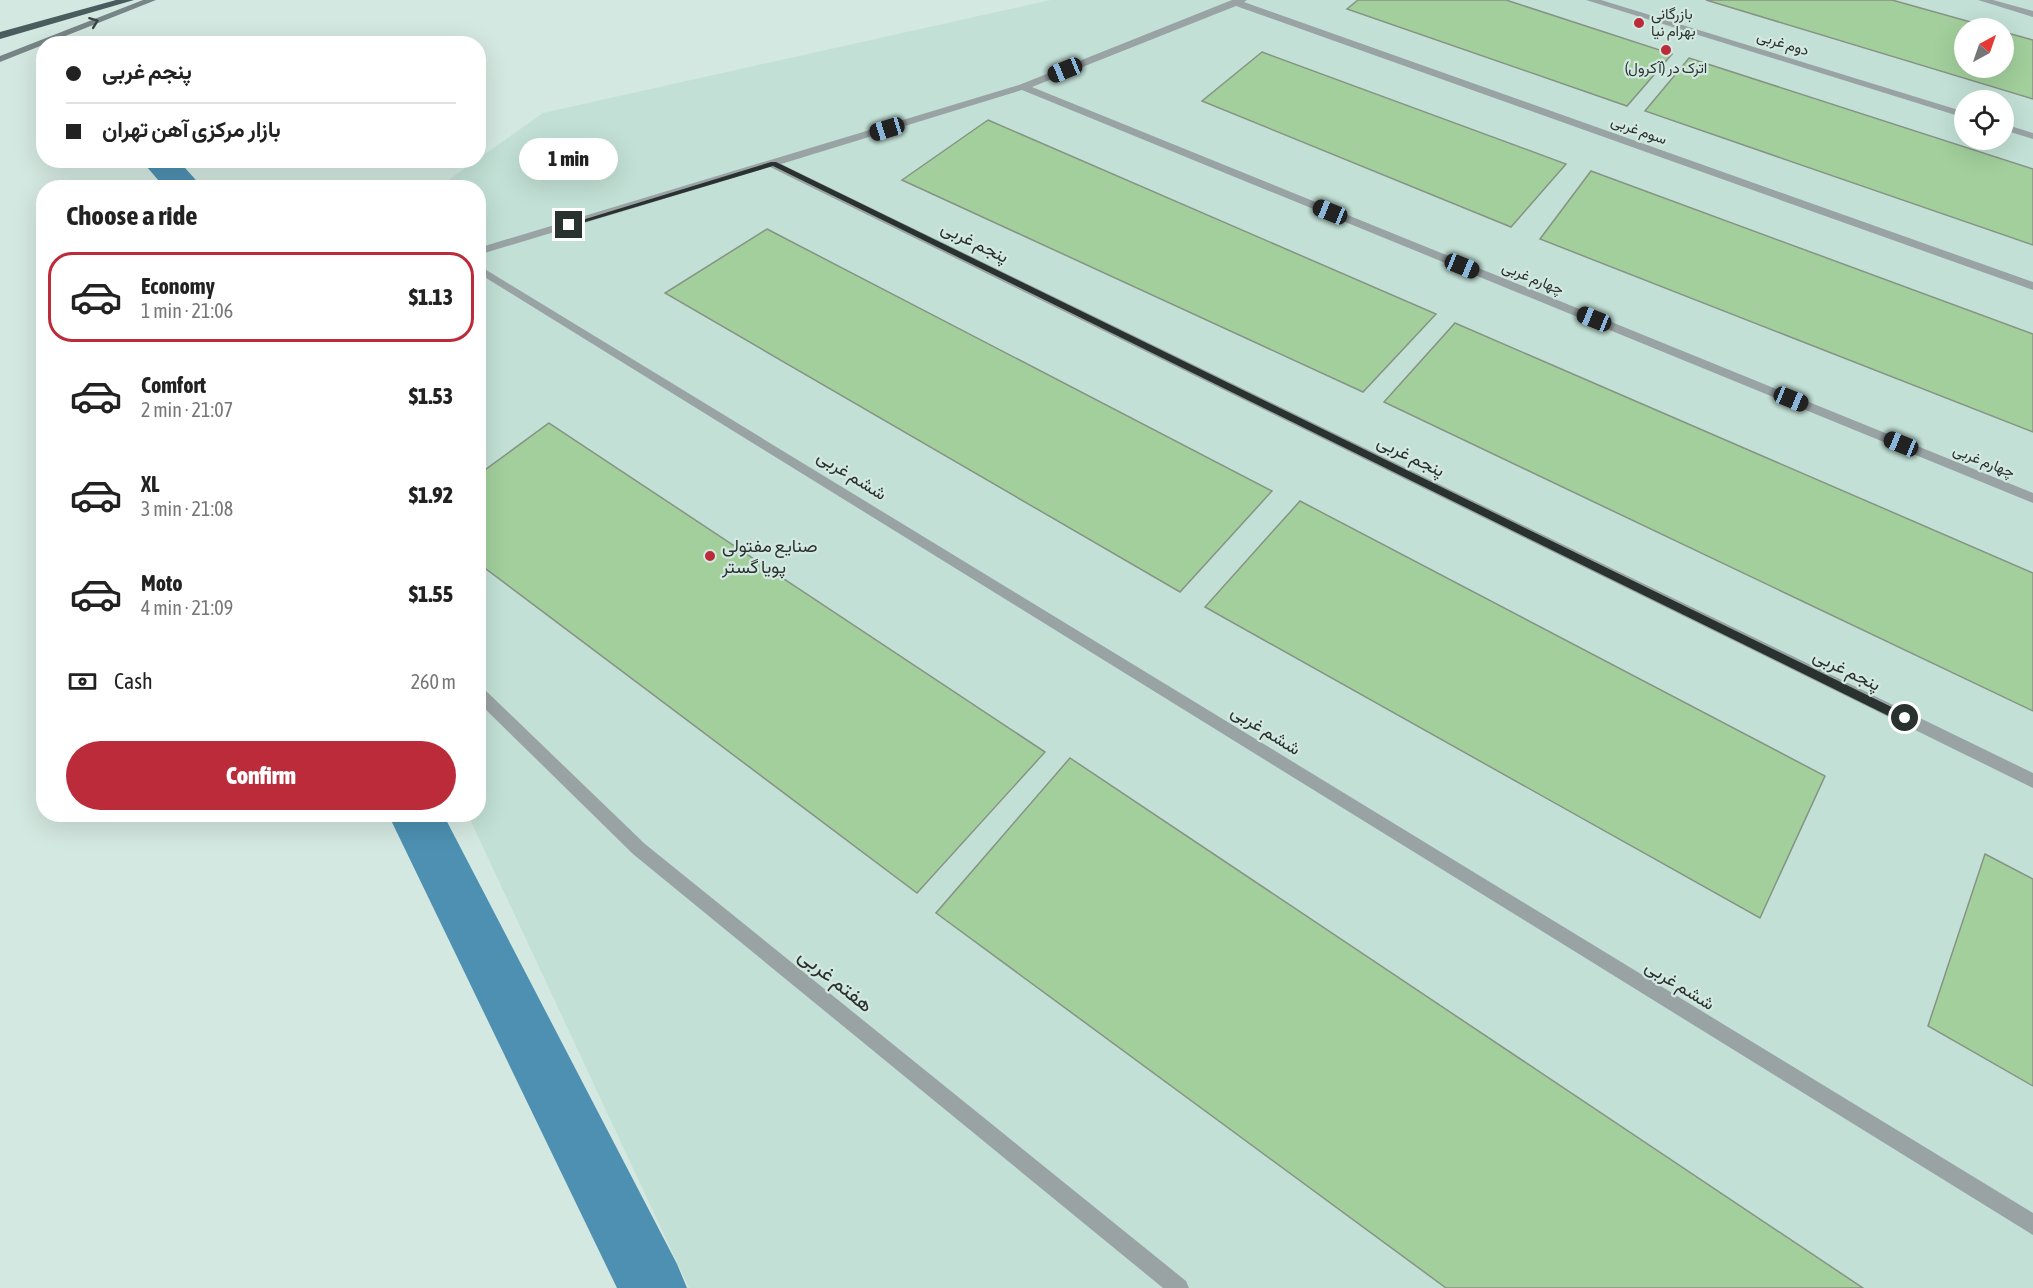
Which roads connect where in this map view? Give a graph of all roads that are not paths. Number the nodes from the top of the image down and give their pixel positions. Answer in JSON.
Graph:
{"nodes":[{"id":1,"x":88,"y":0,"type":"edge"},
{"id":2,"x":128,"y":0,"type":"edge"},
{"id":3,"x":151,"y":0,"type":"edge"},
{"id":4,"x":1592,"y":0,"type":"edge"},
{"id":5,"x":1983,"y":0,"type":"edge"},
{"id":6,"x":1239,"y":1,"type":"edge"},
{"id":7,"x":2033,"y":14,"type":"edge"},
{"id":8,"x":0,"y":34,"type":"edge"},
{"id":9,"x":59,"y":36,"type":"edge"},
{"id":10,"x":36,"y":45,"type":"edge"},
{"id":11,"x":0,"y":59,"type":"edge"},
{"id":12,"x":1023,"y":87,"type":"junction"},
{"id":13,"x":1954,"y":112,"type":"edge"},
{"id":14,"x":2014,"y":130,"type":"edge"},
{"id":15,"x":2033,"y":136,"type":"edge"},
{"id":16,"x":773,"y":164,"type":"junction"},
{"id":17,"x":486,"y":250,"type":"edge"},
{"id":18,"x":486,"y":273,"type":"edge"},
{"id":19,"x":2033,"y":286,"type":"edge"},
{"id":20,"x":2033,"y":498,"type":"edge"},
{"id":21,"x":486,"y":700,"type":"edge"},
{"id":22,"x":2033,"y":781,"type":"edge"},
{"id":23,"x":2033,"y":1225,"type":"edge"},
{"id":24,"x":1179,"y":1288,"type":"edge"}],
"edges":[{"from":1,"to":8,"type":"highway"},
{"from":2,"to":8,"type":"highway"},
{"from":9,"to":3,"type":"main road","one_way":true},
{"from":4,"to":13,"type":"lane","name":"دوم غربی"},
{"from":5,"to":7,"type":"lane"},
{"from":6,"to":12,"type":"lane"},
{"from":6,"to":19,"type":"lane","name":"سوم غربی"},
{"from":11,"to":10,"type":"main road","one_way":true},
{"from":12,"to":16,"type":"lane"},
{"from":12,"to":20,"type":"lane","name":"چهارم غربی"},
{"from":14,"to":15,"type":"lane"},
{"from":16,"to":17,"type":"lane"},
{"from":16,"to":22,"type":"lane","name":"پنجم غربی"},
{"from":18,"to":23,"type":"lane","name":"ششم غربی"},
{"from":21,"to":24,"type":"lane","name":"هفتم غربی"}]}
